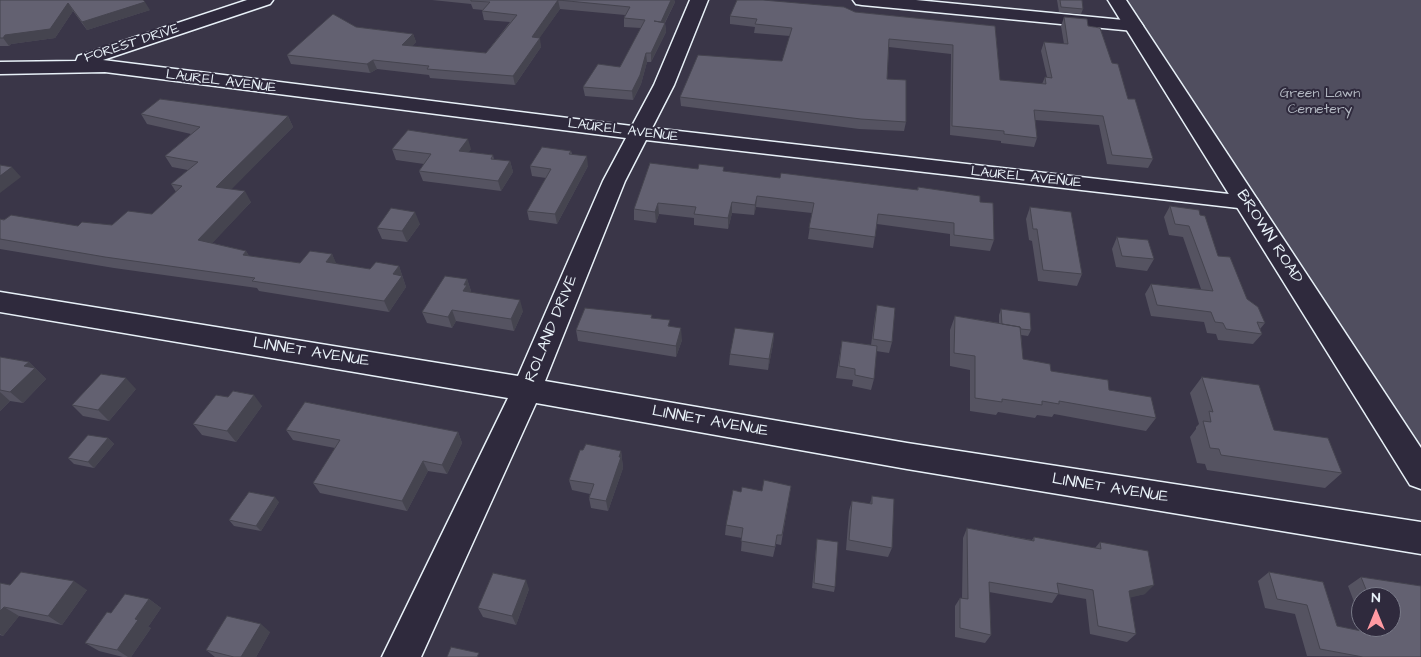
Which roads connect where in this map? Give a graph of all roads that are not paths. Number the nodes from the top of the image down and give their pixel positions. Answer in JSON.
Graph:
{"nodes":[{"id":1,"x":264,"y":0,"type":"edge"},
{"id":2,"x":699,"y":0,"type":"edge"},
{"id":3,"x":862,"y":0,"type":"edge"},
{"id":4,"x":1117,"y":0,"type":"edge"},
{"id":5,"x":1134,"y":26,"type":"junction"},
{"id":6,"x":65,"y":67,"type":"junction"},
{"id":7,"x":2,"y":78,"type":"edge"},
{"id":8,"x":638,"y":133,"type":"junction"},
{"id":9,"x":1247,"y":202,"type":"junction"},
{"id":10,"x":1,"y":303,"type":"edge"},
{"id":11,"x":527,"y":390,"type":"junction"},
{"id":12,"x":1421,"y":475,"type":"edge"},
{"id":13,"x":1421,"y":538,"type":"edge"},
{"id":14,"x":401,"y":657,"type":"edge"}],
"edges":[{"from":1,"to":6,"type":"street","name":"FOREST DRIVE"},
{"from":2,"to":8,"type":"street","name":"ROLAND DRIVE"},
{"from":3,"to":5,"type":"street"},
{"from":4,"to":5,"type":"street","name":"BROWN ROAD"},
{"from":5,"to":9,"type":"street","name":"BROWN ROAD"},
{"from":6,"to":7,"type":"street","name":"LAUREL AVENUE"},
{"from":6,"to":8,"type":"street","name":"LAUREL AVENUE"},
{"from":8,"to":9,"type":"street","name":"LAUREL AVENUE"},
{"from":8,"to":11,"type":"street","name":"ROLAND DRIVE"},
{"from":9,"to":12,"type":"street","name":"BROWN ROAD"},
{"from":10,"to":11,"type":"street","name":"LINNET AVENUE"},
{"from":11,"to":13,"type":"street","name":"LINNET AVENUE"},
{"from":11,"to":14,"type":"street","name":"ROLAND DRIVE"}]}
